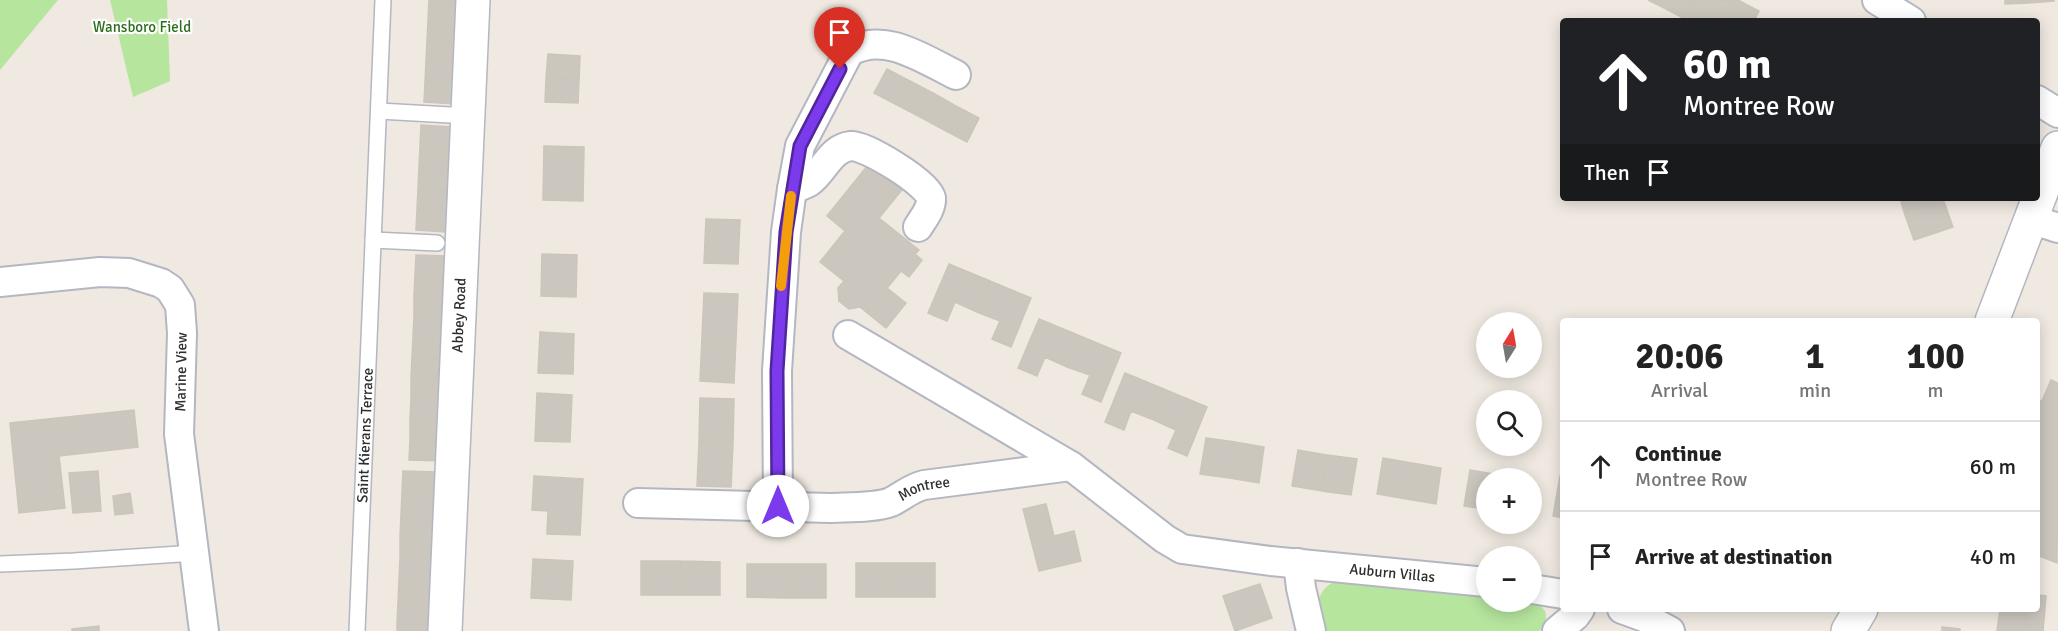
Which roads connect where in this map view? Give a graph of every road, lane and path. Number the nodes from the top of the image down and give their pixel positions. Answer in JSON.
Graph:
{"nodes":[{"id":1,"x":383,"y":0,"type":"edge"},
{"id":2,"x":473,"y":0,"type":"edge"},
{"id":3,"x":1877,"y":0,"type":"edge"},
{"id":4,"x":1906,"y":18,"type":"edge"},
{"id":5,"x":956,"y":75,"type":"dead end"},
{"id":6,"x":2040,"y":102,"type":"edge"},
{"id":7,"x":379,"y":111,"type":"junction"},
{"id":8,"x":2058,"y":113,"type":"edge"},
{"id":9,"x":468,"y":116,"type":"junction"},
{"id":10,"x":2058,"y":148,"type":"edge"},
{"id":11,"x":792,"y":189,"type":"junction"},
{"id":12,"x":2044,"y":224,"type":"edge"},
{"id":13,"x":918,"y":228,"type":"dead end"},
{"id":14,"x":373,"y":240,"type":"junction"},
{"id":15,"x":437,"y":243,"type":"dead end"},
{"id":16,"x":0,"y":282,"type":"edge"},
{"id":17,"x":1994,"y":318,"type":"edge"},
{"id":18,"x":848,"y":335,"type":"dead end"},
{"id":19,"x":1071,"y":466,"type":"junction"},
{"id":20,"x":638,"y":503,"type":"dead end"},
{"id":21,"x":778,"y":506,"type":"junction"},
{"id":22,"x":195,"y":553,"type":"junction"},
{"id":23,"x":0,"y":561,"type":"edge"},
{"id":24,"x":1298,"y":563,"type":"junction"},
{"id":25,"x":1476,"y":581,"type":"edge"},
{"id":26,"x":1542,"y":591,"type":"edge"},
{"id":27,"x":1560,"y":594,"type":"edge"},
{"id":28,"x":1578,"y":612,"type":"edge"},
{"id":29,"x":1630,"y":612,"type":"edge"},
{"id":30,"x":1859,"y":612,"type":"edge"},
{"id":31,"x":204,"y":631,"type":"edge"},
{"id":32,"x":357,"y":631,"type":"edge"},
{"id":33,"x":445,"y":631,"type":"edge"},
{"id":34,"x":1311,"y":631,"type":"edge"},
{"id":35,"x":1557,"y":631,"type":"edge"},
{"id":36,"x":1671,"y":631,"type":"edge"},
{"id":37,"x":1848,"y":631,"type":"edge"}],
"edges":[{"from":1,"to":7,"type":"lane","name":"Saint Kierans Terrace"},
{"from":2,"to":9,"type":"street","name":"Abbey Road"},
{"from":3,"to":4,"type":"street"},
{"from":5,"to":11,"type":"street"},
{"from":6,"to":8,"type":"street"},
{"from":7,"to":9,"type":"lane"},
{"from":7,"to":14,"type":"lane","name":"Saint Kierans Terrace"},
{"from":9,"to":33,"type":"street","name":"Abbey Road"},
{"from":10,"to":12,"type":"street"},
{"from":11,"to":13,"type":"street"},
{"from":11,"to":21,"type":"street"},
{"from":12,"to":17,"type":"street"},
{"from":14,"to":15,"type":"lane"},
{"from":14,"to":32,"type":"lane","name":"Saint Kierans Terrace"},
{"from":16,"to":22,"type":"street","name":"Marine View"},
{"from":18,"to":19,"type":"street"},
{"from":19,"to":21,"type":"street","name":"Montree"},
{"from":19,"to":24,"type":"street","name":"Auburn Villas"},
{"from":20,"to":21,"type":"street","name":"Montree"},
{"from":22,"to":23,"type":"lane"},
{"from":22,"to":31,"type":"street","name":"Marine View"},
{"from":24,"to":25,"type":"street","name":"Auburn Villas"},
{"from":24,"to":34,"type":"street"},
{"from":26,"to":27,"type":"street"},
{"from":28,"to":35,"type":"street"},
{"from":29,"to":36,"type":"street"},
{"from":30,"to":37,"type":"street"}]}
